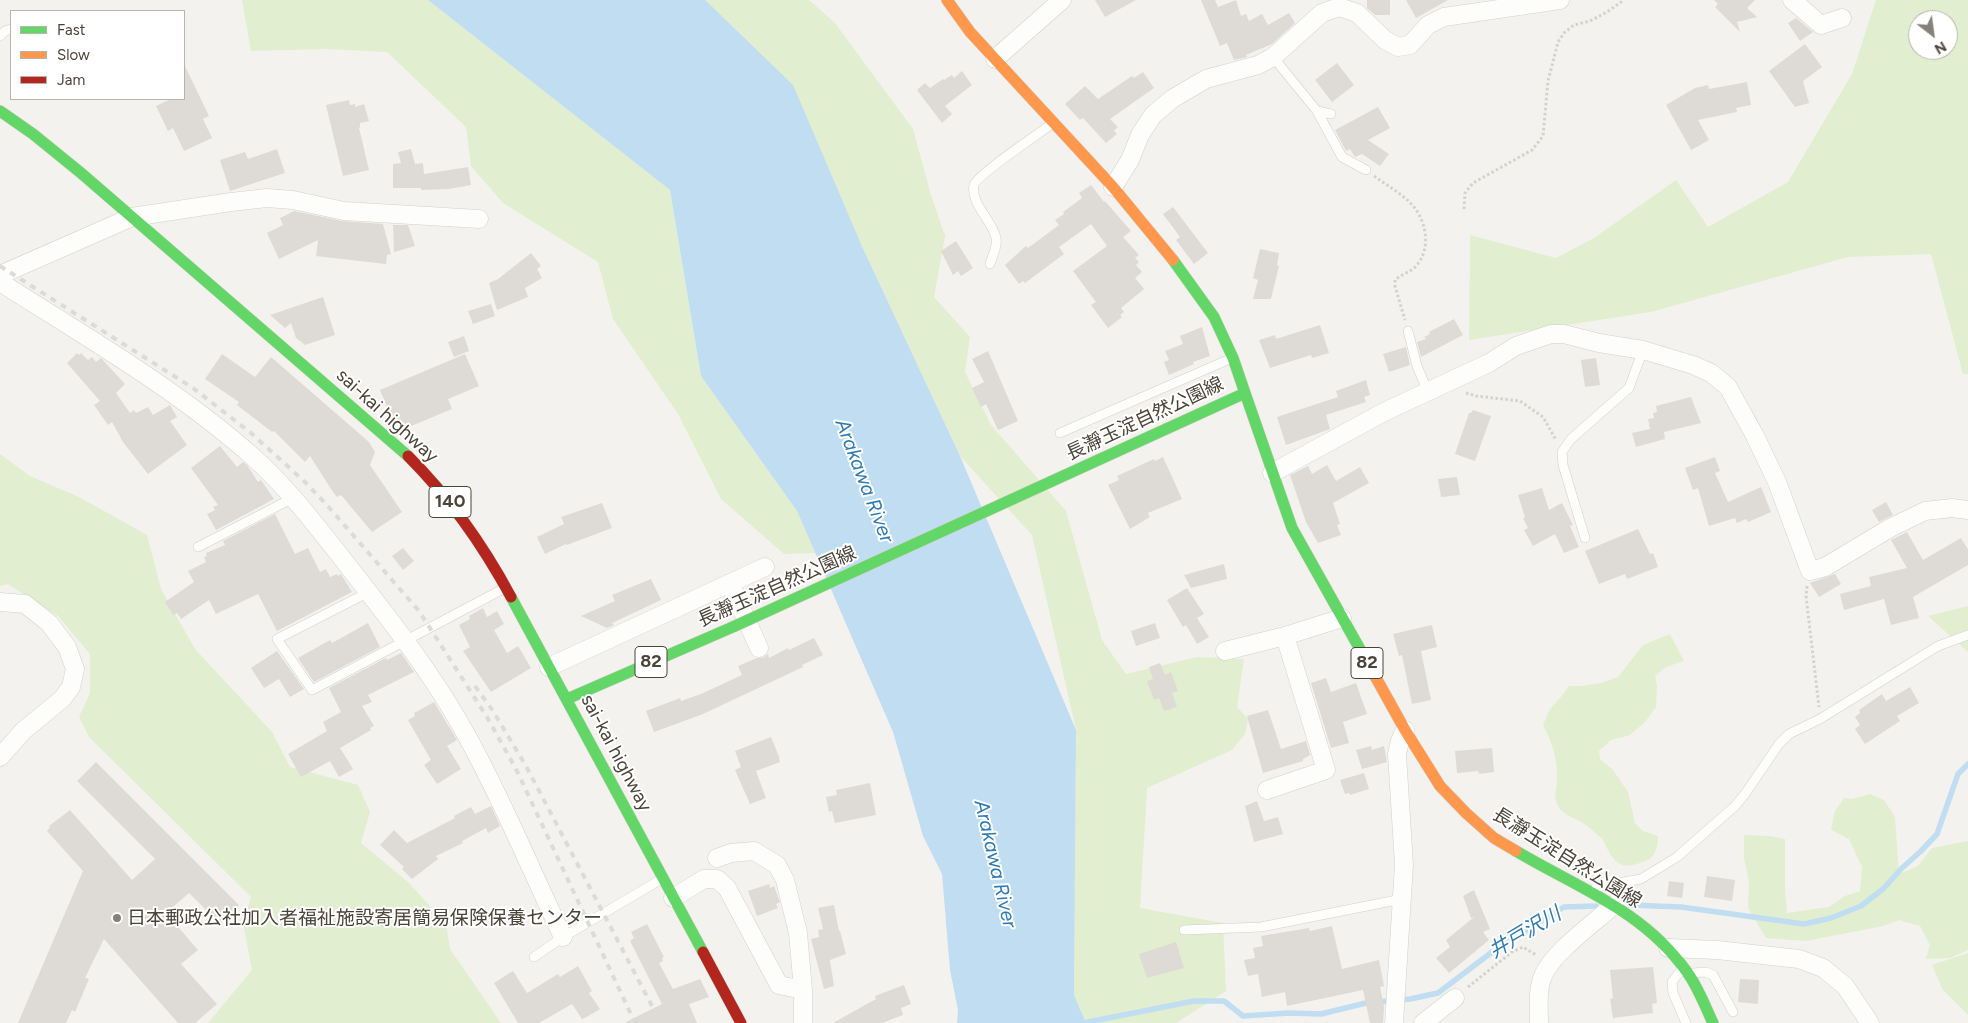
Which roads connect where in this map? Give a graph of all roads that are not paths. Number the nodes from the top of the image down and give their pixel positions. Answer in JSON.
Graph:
{"nodes":[{"id":1,"x":948,"y":0,"type":"edge"},
{"id":2,"x":1062,"y":0,"type":"edge"},
{"id":3,"x":1560,"y":0,"type":"edge"},
{"id":4,"x":1792,"y":0,"type":"edge"},
{"id":5,"x":1842,"y":18,"type":"dead end"},
{"id":6,"x":1273,"y":57,"type":"junction"},
{"id":7,"x":995,"y":59,"type":"junction"},
{"id":8,"x":0,"y":110,"type":"edge"},
{"id":9,"x":1317,"y":111,"type":"junction"},
{"id":10,"x":1331,"y":114,"type":"dead end"},
{"id":11,"x":1054,"y":123,"type":"junction"},
{"id":12,"x":1366,"y":170,"type":"road end"},
{"id":13,"x":1112,"y":187,"type":"junction"},
{"id":14,"x":132,"y":217,"type":"junction"},
{"id":15,"x":478,"y":219,"type":"dead end"},
{"id":16,"x":990,"y":264,"type":"dead end"},
{"id":17,"x":0,"y":275,"type":"edge"},
{"id":18,"x":0,"y":282,"type":"edge"},
{"id":19,"x":1408,"y":331,"type":"road end"},
{"id":20,"x":1642,"y":350,"type":"junction"},
{"id":21,"x":1232,"y":358,"type":"junction"},
{"id":22,"x":1435,"y":388,"type":"junction"},
{"id":23,"x":1245,"y":392,"type":"junction"},
{"id":24,"x":1060,"y":433,"type":"dead end"},
{"id":25,"x":1272,"y":473,"type":"junction"},
{"id":26,"x":293,"y":498,"type":"junction"},
{"id":27,"x":1968,"y":510,"type":"edge"},
{"id":28,"x":1585,"y":538,"type":"dead end"},
{"id":29,"x":198,"y":547,"type":"dead end"},
{"id":30,"x":765,"y":567,"type":"dead end"},
{"id":31,"x":730,"y":584,"type":"junction"},
{"id":32,"x":506,"y":588,"type":"junction"},
{"id":33,"x":369,"y":592,"type":"junction"},
{"id":34,"x":0,"y":602,"type":"edge"},
{"id":35,"x":1342,"y":618,"type":"junction"},
{"id":36,"x":1968,"y":635,"type":"edge"},
{"id":37,"x":1285,"y":636,"type":"junction"},
{"id":38,"x":406,"y":642,"type":"junction"},
{"id":39,"x":759,"y":648,"type":"dead end"},
{"id":40,"x":1225,"y":651,"type":"dead end"},
{"id":41,"x":549,"y":667,"type":"junction"},
{"id":42,"x":567,"y":699,"type":"junction"},
{"id":43,"x":1405,"y":730,"type":"junction"},
{"id":44,"x":0,"y":756,"type":"edge"},
{"id":45,"x":1267,"y":790,"type":"dead end"},
{"id":46,"x":717,"y":858,"type":"dead end"},
{"id":47,"x":663,"y":878,"type":"junction"},
{"id":48,"x":1588,"y":889,"type":"junction"},
{"id":49,"x":673,"y":898,"type":"junction"},
{"id":50,"x":1402,"y":899,"type":"junction"},
{"id":51,"x":1614,"y":905,"type":"junction"},
{"id":52,"x":1184,"y":930,"type":"dead end"},
{"id":53,"x":562,"y":937,"type":"junction"},
{"id":54,"x":1668,"y":948,"type":"junction"},
{"id":55,"x":534,"y":957,"type":"dead end"},
{"id":56,"x":1686,"y":970,"type":"junction"},
{"id":57,"x":803,"y":990,"type":"junction"},
{"id":58,"x":1455,"y":998,"type":"road end"},
{"id":59,"x":1733,"y":1012,"type":"dead end"},
{"id":60,"x":1433,"y":1019,"type":"edge"},
{"id":61,"x":741,"y":1023,"type":"edge"},
{"id":62,"x":803,"y":1023,"type":"edge"},
{"id":63,"x":1394,"y":1023,"type":"edge"},
{"id":64,"x":1539,"y":1023,"type":"edge"},
{"id":65,"x":1686,"y":1023,"type":"edge"},
{"id":66,"x":1713,"y":1023,"type":"edge"},
{"id":67,"x":1870,"y":1023,"type":"edge"}],
"edges":[{"from":1,"to":7,"type":"main road"},
{"from":2,"to":7,"type":"street"},
{"from":3,"to":6,"type":"street"},
{"from":4,"to":5,"type":"street"},
{"from":6,"to":9,"type":"lane"},
{"from":6,"to":13,"type":"street"},
{"from":7,"to":11,"type":"main road"},
{"from":8,"to":14,"type":"main road","name":"sai-kai highway","number":"140"},
{"from":9,"to":10,"type":"lane"},
{"from":9,"to":12,"type":"lane"},
{"from":11,"to":13,"type":"main road"},
{"from":11,"to":16,"type":"lane"},
{"from":13,"to":21,"type":"main road"},
{"from":14,"to":15,"type":"street"},
{"from":14,"to":17,"type":"street"},
{"from":14,"to":32,"type":"main road","name":"sai-kai highway","number":"140"},
{"from":18,"to":26,"type":"street"},
{"from":19,"to":22,"type":"lane"},
{"from":20,"to":22,"type":"street"},
{"from":20,"to":27,"type":"street"},
{"from":20,"to":28,"type":"lane"},
{"from":21,"to":23,"type":"main road"},
{"from":21,"to":24,"type":"lane"},
{"from":22,"to":25,"type":"street"},
{"from":23,"to":25,"type":"main road","name":"長瀞玉淀自然公園線","number":"82"},
{"from":23,"to":42,"type":"main road","name":"長瀞玉淀自然公園線","number":"82","bridge":true},
{"from":25,"to":35,"type":"main road","name":"長瀞玉淀自然公園線","number":"82"},
{"from":26,"to":29,"type":"lane"},
{"from":26,"to":33,"type":"street"},
{"from":30,"to":31,"type":"street"},
{"from":31,"to":39,"type":"street"},
{"from":31,"to":41,"type":"street"},
{"from":32,"to":38,"type":"lane"},
{"from":32,"to":41,"type":"main road","name":"sai-kai highway","number":"140"},
{"from":33,"to":38,"type":"street"},
{"from":33,"to":38,"type":"lane"},
{"from":34,"to":44,"type":"street"},
{"from":35,"to":37,"type":"street"},
{"from":35,"to":43,"type":"main road","name":"長瀞玉淀自然公園線","number":"82"},
{"from":36,"to":48,"type":"lane"},
{"from":37,"to":40,"type":"street"},
{"from":37,"to":45,"type":"street"},
{"from":38,"to":53,"type":"street"},
{"from":41,"to":42,"type":"main road","name":"sai-kai highway","number":"140"},
{"from":42,"to":47,"type":"main road","name":"sai-kai highway","number":"140"},
{"from":43,"to":48,"type":"main road","name":"長瀞玉淀自然公園線","number":"82"},
{"from":43,"to":50,"type":"street"},
{"from":46,"to":57,"type":"street"},
{"from":47,"to":49,"type":"main road","name":"sai-kai highway","number":"140"},
{"from":47,"to":53,"type":"lane"},
{"from":48,"to":51,"type":"main road","name":"長瀞玉淀自然公園線","number":"82"},
{"from":49,"to":57,"type":"street"},
{"from":49,"to":61,"type":"main road","name":"sai-kai highway","number":"140"},
{"from":50,"to":52,"type":"lane"},
{"from":50,"to":63,"type":"street"},
{"from":51,"to":54,"type":"main road","name":"長瀞玉淀自然公園線","number":"82"},
{"from":51,"to":64,"type":"street"},
{"from":53,"to":55,"type":"lane"},
{"from":54,"to":56,"type":"main road","name":"長瀞玉淀自然公園線","number":"82"},
{"from":54,"to":67,"type":"street"},
{"from":56,"to":59,"type":"lane"},
{"from":56,"to":65,"type":"lane"},
{"from":56,"to":66,"type":"main road","name":"長瀞玉淀自然公園線","number":"82"},
{"from":57,"to":62,"type":"street"},
{"from":58,"to":60,"type":"street"}]}
